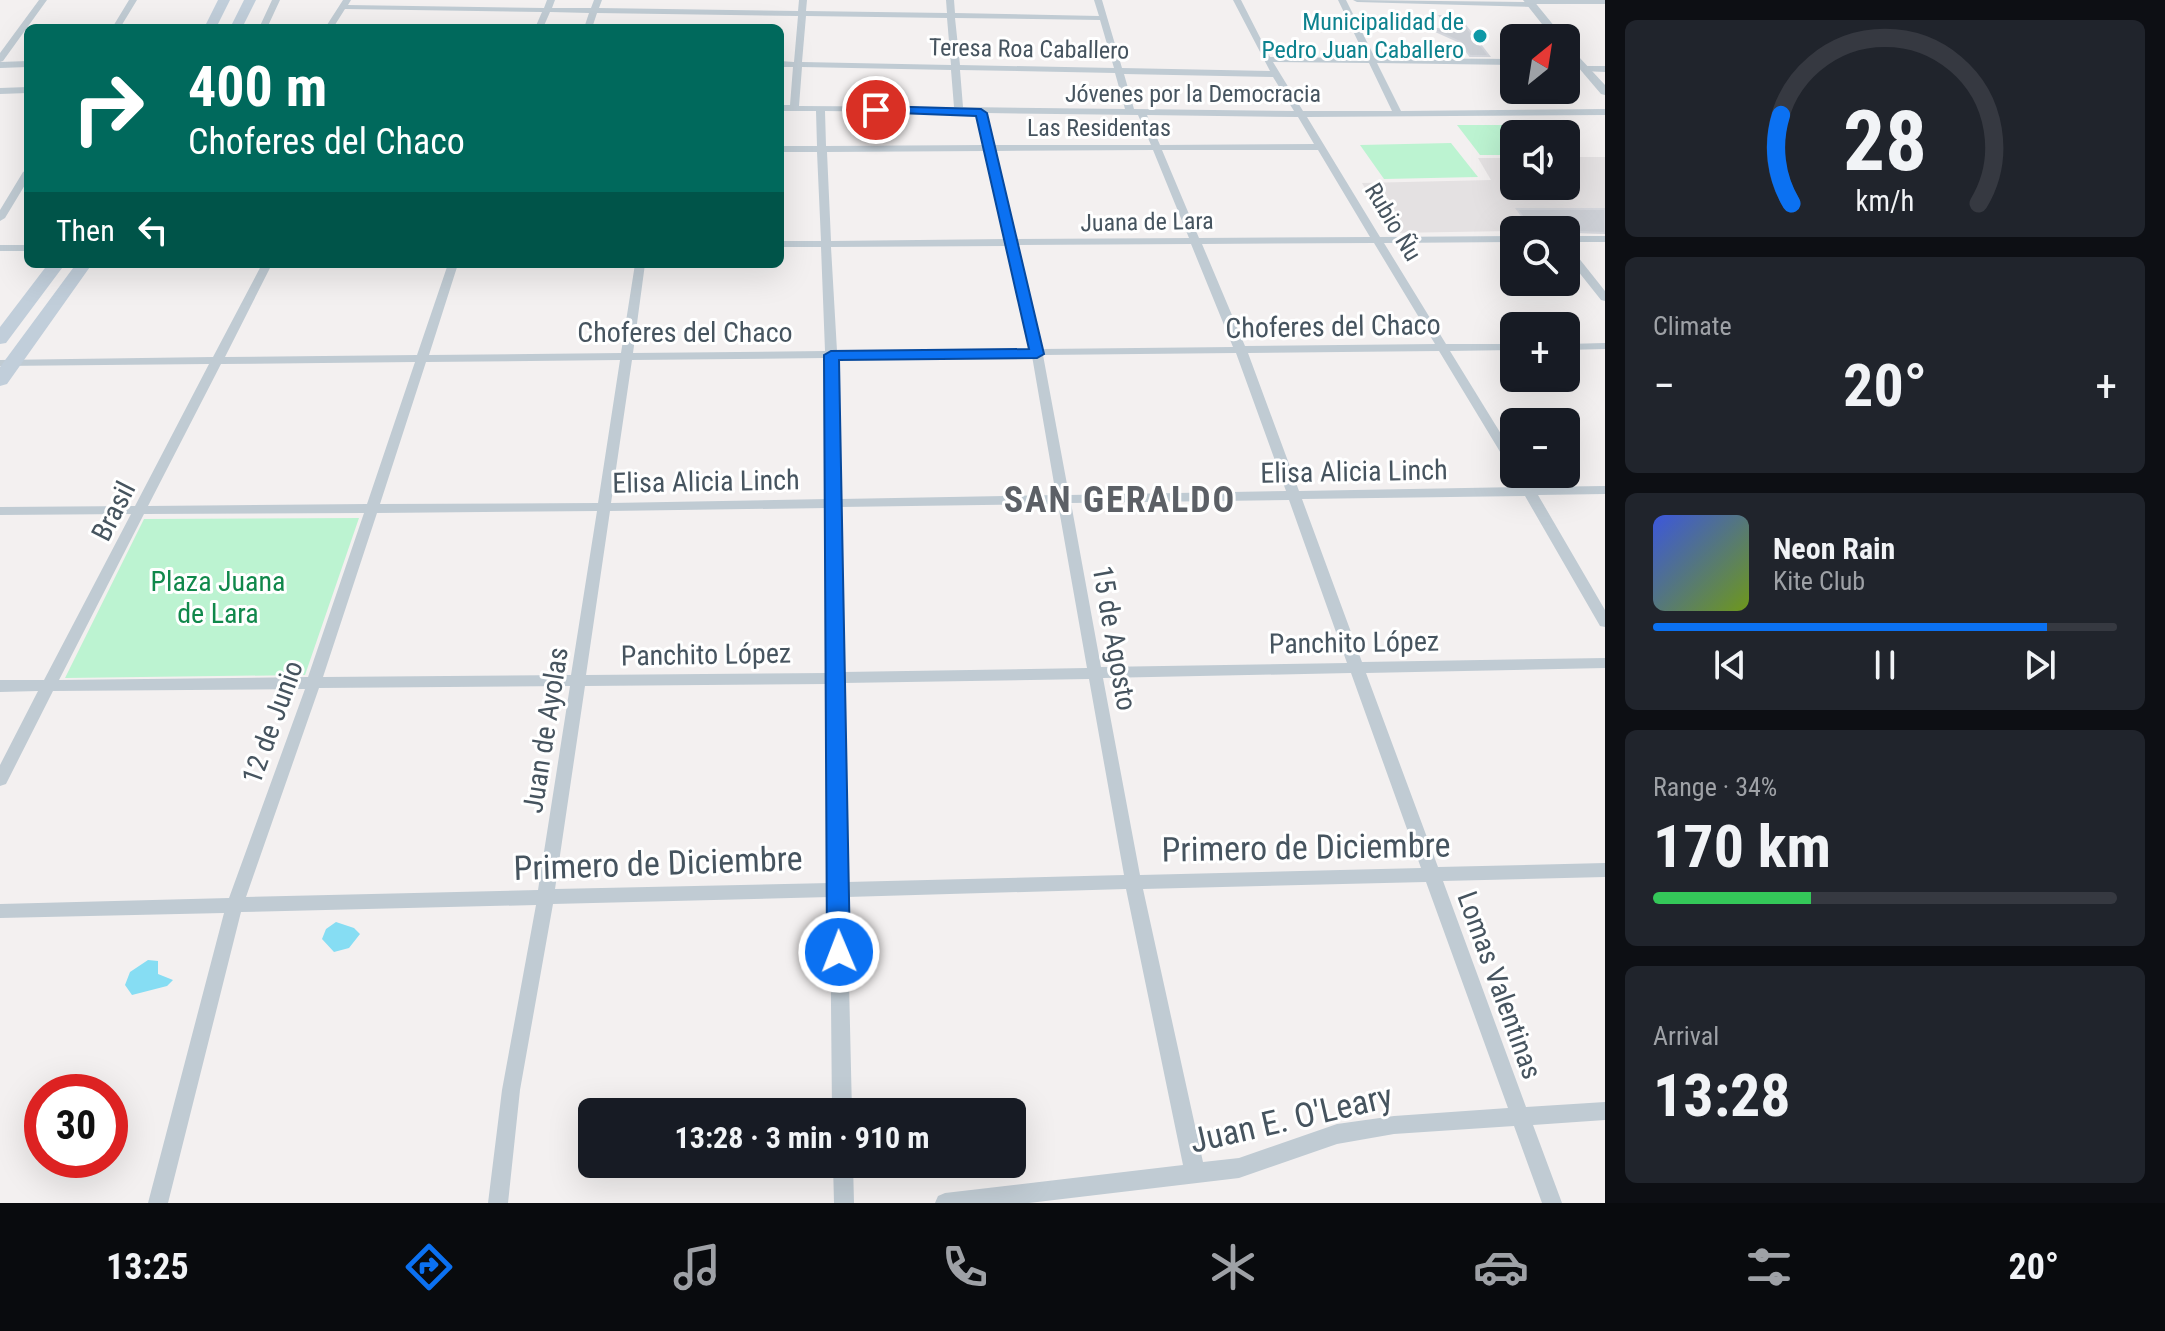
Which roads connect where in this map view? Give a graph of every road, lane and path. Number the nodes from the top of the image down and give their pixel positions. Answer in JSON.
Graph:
{"nodes":[{"id":1,"x":43,"y":0,"type":"edge"},
{"id":2,"x":133,"y":0,"type":"edge"},
{"id":3,"x":224,"y":0,"type":"edge"},
{"id":4,"x":250,"y":0,"type":"edge"},
{"id":5,"x":276,"y":0,"type":"edge"},
{"id":6,"x":551,"y":0,"type":"edge"},
{"id":7,"x":598,"y":0,"type":"edge"},
{"id":8,"x":803,"y":0,"type":"edge"},
{"id":9,"x":950,"y":0,"type":"edge"},
{"id":10,"x":1098,"y":0,"type":"edge"},
{"id":11,"x":1237,"y":0,"type":"edge"},
{"id":12,"x":1342,"y":0,"type":"edge"},
{"id":13,"x":1357,"y":0,"type":"edge"},
{"id":14,"x":1530,"y":2,"type":"edge"},
{"id":15,"x":1605,"y":2,"type":"edge"},
{"id":16,"x":345,"y":4,"type":"edge"},
{"id":17,"x":547,"y":10,"type":"junction"},
{"id":18,"x":594,"y":11,"type":"junction"},
{"id":19,"x":802,"y":13,"type":"junction"},
{"id":20,"x":952,"y":16,"type":"junction"},
{"id":21,"x":1104,"y":18,"type":"junction"},
{"id":22,"x":26,"y":24,"type":"edge"},
{"id":23,"x":118,"y":24,"type":"edge"},
{"id":24,"x":212,"y":24,"type":"edge"},
{"id":25,"x":238,"y":24,"type":"edge"},
{"id":26,"x":265,"y":24,"type":"edge"},
{"id":27,"x":332,"y":24,"type":"edge"},
{"id":28,"x":541,"y":24,"type":"edge"},
{"id":29,"x":589,"y":24,"type":"edge"},
{"id":30,"x":1548,"y":24,"type":"edge"},
{"id":31,"x":24,"y":26,"type":"edge"},
{"id":32,"x":0,"y":59,"type":"edge"},
{"id":33,"x":1267,"y":59,"type":"junction"},
{"id":34,"x":1371,"y":61,"type":"junction"},
{"id":35,"x":1500,"y":62,"type":"edge"},
{"id":36,"x":1580,"y":62,"type":"edge"},
{"id":37,"x":24,"y":64,"type":"edge"},
{"id":38,"x":784,"y":64,"type":"edge"},
{"id":39,"x":0,"y":65,"type":"edge"},
{"id":40,"x":798,"y":65,"type":"junction"},
{"id":41,"x":1580,"y":65,"type":"edge"},
{"id":42,"x":1583,"y":66,"type":"junction"},
{"id":43,"x":956,"y":67,"type":"junction"},
{"id":44,"x":1605,"y":69,"type":"edge"},
{"id":45,"x":1119,"y":71,"type":"junction"},
{"id":46,"x":1276,"y":74,"type":"junction"},
{"id":47,"x":24,"y":90,"type":"edge"},
{"id":48,"x":0,"y":91,"type":"edge"},
{"id":49,"x":1605,"y":92,"type":"edge"},
{"id":50,"x":784,"y":108,"type":"edge"},
{"id":51,"x":794,"y":109,"type":"junction"},
{"id":52,"x":820,"y":109,"type":"junction"},
{"id":53,"x":959,"y":111,"type":"junction"},
{"id":54,"x":1605,"y":112,"type":"edge"},
{"id":55,"x":981,"y":113,"type":"junction"},
{"id":56,"x":1136,"y":113,"type":"junction"},
{"id":57,"x":1301,"y":114,"type":"junction"},
{"id":58,"x":1398,"y":114,"type":"junction"},
{"id":59,"x":1322,"y":147,"type":"junction"},
{"id":60,"x":1155,"y":148,"type":"junction"},
{"id":61,"x":784,"y":149,"type":"edge"},
{"id":62,"x":824,"y":149,"type":"junction"},
{"id":63,"x":989,"y":149,"type":"junction"},
{"id":64,"x":24,"y":179,"type":"edge"},
{"id":65,"x":0,"y":218,"type":"edge"},
{"id":66,"x":1500,"y":239,"type":"edge"},
{"id":67,"x":1580,"y":239,"type":"edge"},
{"id":68,"x":1605,"y":239,"type":"edge"},
{"id":69,"x":1377,"y":240,"type":"junction"},
{"id":70,"x":1196,"y":241,"type":"junction"},
{"id":71,"x":1012,"y":243,"type":"junction"},
{"id":72,"x":784,"y":244,"type":"edge"},
{"id":73,"x":828,"y":244,"type":"junction"},
{"id":74,"x":0,"y":248,"type":"edge"},
{"id":75,"x":24,"y":248,"type":"edge"},
{"id":76,"x":1580,"y":267,"type":"edge"},
{"id":77,"x":54,"y":268,"type":"edge"},
{"id":78,"x":81,"y":268,"type":"edge"},
{"id":79,"x":265,"y":268,"type":"edge"},
{"id":80,"x":452,"y":268,"type":"edge"},
{"id":81,"x":639,"y":268,"type":"edge"},
{"id":82,"x":1605,"y":298,"type":"edge"},
{"id":83,"x":0,"y":339,"type":"edge"},
{"id":84,"x":1605,"y":346,"type":"edge"},
{"id":85,"x":1500,"y":347,"type":"edge"},
{"id":86,"x":1580,"y":347,"type":"edge"},
{"id":87,"x":1444,"y":349,"type":"junction"},
{"id":88,"x":1241,"y":351,"type":"junction"},
{"id":89,"x":1037,"y":354,"type":"junction"},
{"id":90,"x":831,"y":355,"type":"junction"},
{"id":91,"x":628,"y":356,"type":"junction"},
{"id":92,"x":423,"y":358,"type":"junction"},
{"id":93,"x":6,"y":362,"type":"edge"},
{"id":94,"x":218,"y":362,"type":"junction"},
{"id":95,"x":0,"y":380,"type":"edge"},
{"id":96,"x":1500,"y":442,"type":"edge"},
{"id":97,"x":1528,"y":488,"type":"edge"},
{"id":98,"x":1605,"y":490,"type":"edge"},
{"id":99,"x":1530,"y":492,"type":"junction"},
{"id":100,"x":1293,"y":496,"type":"junction"},
{"id":101,"x":1063,"y":500,"type":"junction"},
{"id":102,"x":834,"y":503,"type":"junction"},
{"id":103,"x":606,"y":507,"type":"junction"},
{"id":104,"x":374,"y":508,"type":"junction"},
{"id":105,"x":140,"y":510,"type":"junction"},
{"id":106,"x":0,"y":511,"type":"edge"},
{"id":107,"x":1605,"y":622,"type":"edge"},
{"id":108,"x":1605,"y":663,"type":"edge"},
{"id":109,"x":1357,"y":669,"type":"junction"},
{"id":110,"x":1095,"y":673,"type":"junction"},
{"id":111,"x":836,"y":678,"type":"junction"},
{"id":112,"x":578,"y":681,"type":"junction"},
{"id":113,"x":314,"y":683,"type":"junction"},
{"id":114,"x":0,"y":686,"type":"edge"},
{"id":115,"x":51,"y":686,"type":"junction"},
{"id":116,"x":0,"y":780,"type":"edge"},
{"id":117,"x":1605,"y":870,"type":"edge"},
{"id":118,"x":1431,"y":874,"type":"junction"},
{"id":119,"x":1133,"y":881,"type":"junction"},
{"id":120,"x":838,"y":888,"type":"junction"},
{"id":121,"x":546,"y":896,"type":"junction"},
{"id":122,"x":235,"y":904,"type":"junction"},
{"id":123,"x":0,"y":911,"type":"edge"},
{"id":124,"x":842,"y":1098,"type":"edge"},
{"id":125,"x":1605,"y":1111,"type":"edge"},
{"id":126,"x":1519,"y":1114,"type":"junction"},
{"id":127,"x":1195,"y":1173,"type":"junction"},
{"id":128,"x":843,"y":1178,"type":"edge"},
{"id":129,"x":158,"y":1203,"type":"edge"},
{"id":130,"x":498,"y":1203,"type":"edge"},
{"id":131,"x":844,"y":1203,"type":"edge"},
{"id":132,"x":945,"y":1203,"type":"edge"},
{"id":133,"x":1552,"y":1203,"type":"edge"}],
"edges":[{"from":1,"to":22,"type":"street"},
{"from":2,"to":23,"type":"street"},
{"from":3,"to":24,"type":"main road"},
{"from":4,"to":25,"type":"main road"},
{"from":5,"to":26,"type":"street"},
{"from":6,"to":17,"type":"street"},
{"from":7,"to":18,"type":"street"},
{"from":8,"to":19,"type":"street"},
{"from":9,"to":20,"type":"street"},
{"from":10,"to":21,"type":"street","name":"Lomas Valentinas"},
{"from":11,"to":33,"type":"street","name":"Rubio Ñu"},
{"from":12,"to":34,"type":"street"},
{"from":13,"to":14,"type":"street"},
{"from":14,"to":15,"type":"street"},
{"from":14,"to":30,"type":"street"},
{"from":16,"to":17,"type":"street"},
{"from":16,"to":27,"type":"street"},
{"from":17,"to":18,"type":"street"},
{"from":17,"to":28,"type":"street"},
{"from":18,"to":19,"type":"street"},
{"from":18,"to":29,"type":"street"},
{"from":19,"to":20,"type":"street"},
{"from":19,"to":40,"type":"street"},
{"from":20,"to":21,"type":"street"},
{"from":20,"to":43,"type":"street"},
{"from":21,"to":45,"type":"street","name":"Lomas Valentinas"},
{"from":31,"to":32,"type":"street"},
{"from":33,"to":34,"type":"street"},
{"from":33,"to":46,"type":"street","name":"Rubio Ñu"},
{"from":34,"to":35,"type":"street"},
{"from":34,"to":58,"type":"street"},
{"from":36,"to":42,"type":"street"},
{"from":37,"to":39,"type":"street"},
{"from":38,"to":40,"type":"street","name":"Teresa Roa Caballero"},
{"from":40,"to":43,"type":"street","name":"Teresa Roa Caballero"},
{"from":40,"to":51,"type":"street"},
{"from":41,"to":42,"type":"street"},
{"from":42,"to":44,"type":"street"},
{"from":42,"to":49,"type":"street"},
{"from":43,"to":45,"type":"street","name":"Teresa Roa Caballero"},
{"from":43,"to":53,"type":"street"},
{"from":45,"to":46,"type":"street","name":"Teresa Roa Caballero"},
{"from":45,"to":56,"type":"street","name":"Lomas Valentinas"},
{"from":46,"to":57,"type":"street","name":"Rubio Ñu"},
{"from":47,"to":48,"type":"street"},
{"from":50,"to":51,"type":"street","name":"Jóvenes por la Democracia"},
{"from":51,"to":52,"type":"street","name":"Jóvenes por la Democracia"},
{"from":52,"to":53,"type":"street","name":"Jóvenes por la Democracia"},
{"from":52,"to":62,"type":"street"},
{"from":53,"to":55,"type":"street","name":"Jóvenes por la Democracia"},
{"from":54,"to":58,"type":"street","name":"Jóvenes por la Democracia"},
{"from":55,"to":56,"type":"street","name":"Jóvenes por la Democracia"},
{"from":55,"to":63,"type":"street","name":"15 de Agosto"},
{"from":56,"to":57,"type":"street","name":"Jóvenes por la Democracia"},
{"from":56,"to":60,"type":"street","name":"Lomas Valentinas"},
{"from":57,"to":58,"type":"street","name":"Jóvenes por la Democracia"},
{"from":57,"to":59,"type":"street","name":"Rubio Ñu"},
{"from":59,"to":60,"type":"street","name":"Las Residentas"},
{"from":59,"to":69,"type":"street","name":"Rubio Ñu"},
{"from":60,"to":63,"type":"street","name":"Las Residentas"},
{"from":60,"to":70,"type":"street","name":"Lomas Valentinas"},
{"from":61,"to":62,"type":"street","name":"Las Residentas"},
{"from":62,"to":63,"type":"street","name":"Las Residentas"},
{"from":62,"to":73,"type":"street"},
{"from":63,"to":71,"type":"street","name":"15 de Agosto"},
{"from":64,"to":65,"type":"street"},
{"from":66,"to":69,"type":"street","name":"Juana de Lara"},
{"from":67,"to":68,"type":"street"},
{"from":69,"to":70,"type":"street","name":"Juana de Lara"},
{"from":69,"to":87,"type":"street","name":"Rubio Ñu"},
{"from":70,"to":71,"type":"street","name":"Juana de Lara"},
{"from":70,"to":88,"type":"street","name":"Lomas Valentinas"},
{"from":71,"to":73,"type":"street","name":"Juana de Lara"},
{"from":71,"to":89,"type":"street","name":"15 de Agosto"},
{"from":72,"to":73,"type":"street","name":"Juana de Lara"},
{"from":73,"to":90,"type":"street"},
{"from":74,"to":75,"type":"street"},
{"from":76,"to":82,"type":"street"},
{"from":77,"to":83,"type":"main road"},
{"from":78,"to":93,"type":"main road"},
{"from":79,"to":94,"type":"street","name":"Brasil"},
{"from":80,"to":92,"type":"street","name":"12 de Junio"},
{"from":81,"to":91,"type":"street","name":"Juan de Ayolas"},
{"from":84,"to":86,"type":"street"},
{"from":85,"to":87,"type":"street","name":"Choferes del Chaco"},
{"from":87,"to":88,"type":"street","name":"Choferes del Chaco"},
{"from":87,"to":96,"type":"street","name":"Rubio Ñu"},
{"from":88,"to":89,"type":"street","name":"Choferes del Chaco"},
{"from":88,"to":100,"type":"street","name":"Lomas Valentinas"},
{"from":89,"to":90,"type":"street","name":"Choferes del Chaco"},
{"from":89,"to":101,"type":"street","name":"15 de Agosto"},
{"from":90,"to":91,"type":"street","name":"Choferes del Chaco"},
{"from":90,"to":102,"type":"street"},
{"from":91,"to":92,"type":"street","name":"Choferes del Chaco"},
{"from":91,"to":103,"type":"street","name":"Juan de Ayolas"},
{"from":92,"to":94,"type":"street","name":"Choferes del Chaco"},
{"from":92,"to":104,"type":"street","name":"12 de Junio"},
{"from":93,"to":94,"type":"street","name":"Choferes del Chaco"},
{"from":93,"to":95,"type":"main road"},
{"from":94,"to":105,"type":"street","name":"Brasil"},
{"from":97,"to":99,"type":"street"},
{"from":98,"to":99,"type":"street","name":"Elisa Alicia Linch"},
{"from":99,"to":100,"type":"street","name":"Elisa Alicia Linch"},
{"from":99,"to":107,"type":"street"},
{"from":100,"to":101,"type":"street","name":"Elisa Alicia Linch"},
{"from":100,"to":109,"type":"street","name":"Lomas Valentinas"},
{"from":101,"to":102,"type":"street","name":"Elisa Alicia Linch"},
{"from":101,"to":110,"type":"street","name":"15 de Agosto"},
{"from":102,"to":103,"type":"street","name":"Elisa Alicia Linch"},
{"from":102,"to":111,"type":"street"},
{"from":103,"to":104,"type":"street","name":"Elisa Alicia Linch"},
{"from":103,"to":112,"type":"street","name":"Juan de Ayolas"},
{"from":104,"to":105,"type":"street","name":"Elisa Alicia Linch"},
{"from":104,"to":113,"type":"street","name":"12 de Junio"},
{"from":105,"to":106,"type":"street","name":"Elisa Alicia Linch"},
{"from":105,"to":115,"type":"street","name":"Brasil"},
{"from":108,"to":109,"type":"street","name":"Panchito López"},
{"from":109,"to":110,"type":"street","name":"Panchito López"},
{"from":109,"to":118,"type":"street","name":"Lomas Valentinas"},
{"from":110,"to":111,"type":"street","name":"Panchito López"},
{"from":110,"to":119,"type":"street","name":"15 de Agosto"},
{"from":111,"to":112,"type":"street","name":"Panchito López"},
{"from":111,"to":120,"type":"street"},
{"from":112,"to":113,"type":"street","name":"Panchito López"},
{"from":112,"to":121,"type":"street","name":"Juan de Ayolas"},
{"from":113,"to":115,"type":"street","name":"Panchito López"},
{"from":113,"to":122,"type":"street","name":"12 de Junio"},
{"from":114,"to":115,"type":"street","name":"Panchito López"},
{"from":115,"to":116,"type":"street","name":"Brasil"},
{"from":117,"to":118,"type":"street","name":"Primero de Diciembre"},
{"from":118,"to":119,"type":"street","name":"Primero de Diciembre"},
{"from":118,"to":126,"type":"street","name":"Lomas Valentinas"},
{"from":119,"to":120,"type":"street","name":"Primero de Diciembre"},
{"from":119,"to":127,"type":"street","name":"15 de Agosto"},
{"from":120,"to":121,"type":"street","name":"Primero de Diciembre"},
{"from":120,"to":124,"type":"street"},
{"from":121,"to":122,"type":"street","name":"Primero de Diciembre"},
{"from":121,"to":130,"type":"street","name":"Juan de Ayolas"},
{"from":122,"to":123,"type":"street","name":"Primero de Diciembre"},
{"from":122,"to":129,"type":"street","name":"12 de Junio"},
{"from":125,"to":126,"type":"street","name":"Juan E. O'Leary"},
{"from":126,"to":127,"type":"street","name":"Juan E. O'Leary"},
{"from":126,"to":133,"type":"street","name":"Lomas Valentinas"},
{"from":127,"to":132,"type":"street","name":"Juan E. O'Leary"},
{"from":128,"to":131,"type":"street"}]}
